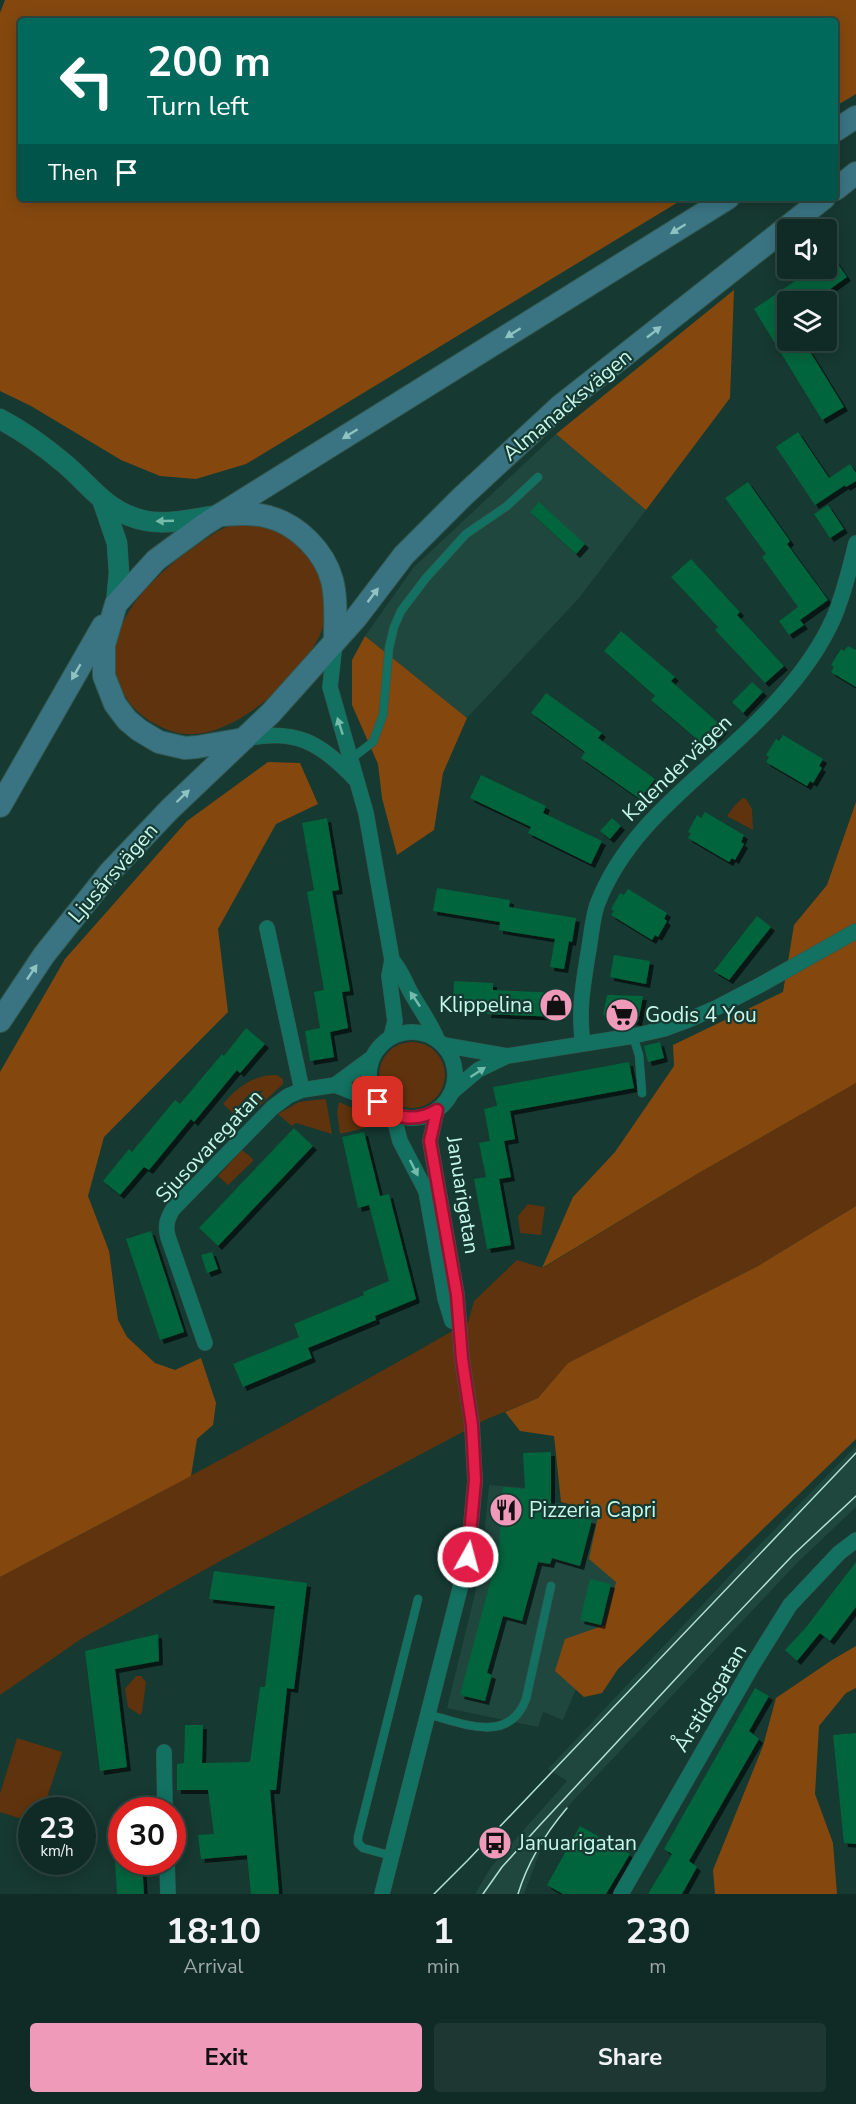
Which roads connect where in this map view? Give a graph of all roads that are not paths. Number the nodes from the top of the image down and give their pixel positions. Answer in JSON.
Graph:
{"nodes":[{"id":1,"x":856,"y":117,"type":"edge"},
{"id":2,"x":838,"y":129,"type":"edge"},
{"id":3,"x":856,"y":173,"type":"edge"},
{"id":4,"x":838,"y":187,"type":"edge"},
{"id":5,"x":723,"y":201,"type":"edge"},
{"id":6,"x":820,"y":201,"type":"edge"},
{"id":7,"x":0,"y":419,"type":"edge"},
{"id":8,"x":538,"y":477,"type":"dead end"},
{"id":9,"x":103,"y":502,"type":"junction"},
{"id":10,"x":223,"y":514,"type":"junction"},
{"id":11,"x":856,"y":543,"type":"edge"},
{"id":12,"x":116,"y":604,"type":"junction"},
{"id":13,"x":335,"y":640,"type":"junction"},
{"id":14,"x":244,"y":739,"type":"junction"},
{"id":15,"x":351,"y":759,"type":"junction"},
{"id":16,"x":358,"y":782,"type":"junction"},
{"id":17,"x":0,"y":806,"type":"edge"},
{"id":18,"x":267,"y":928,"type":"dead end"},
{"id":19,"x":856,"y":930,"type":"edge"},
{"id":20,"x":392,"y":960,"type":"junction"},
{"id":21,"x":0,"y":1021,"type":"edge"},
{"id":22,"x":633,"y":1036,"type":"junction"},
{"id":23,"x":391,"y":1037,"type":"junction"},
{"id":24,"x":440,"y":1042,"type":"junction"},
{"id":25,"x":583,"y":1044,"type":"junction"},
{"id":26,"x":507,"y":1056,"type":"junction"},
{"id":27,"x":373,"y":1057,"type":"junction"},
{"id":28,"x":335,"y":1086,"type":"junction"},
{"id":29,"x":302,"y":1090,"type":"junction"},
{"id":30,"x":452,"y":1092,"type":"junction"},
{"id":31,"x":642,"y":1093,"type":"dead end"},
{"id":32,"x":378,"y":1102,"type":"junction"},
{"id":33,"x":437,"y":1110,"type":"junction"},
{"id":34,"x":393,"y":1114,"type":"junction"},
{"id":35,"x":205,"y":1343,"type":"dead end"},
{"id":36,"x":462,"y":1359,"type":"junction"},
{"id":37,"x":856,"y":1540,"type":"edge"},
{"id":38,"x":551,"y":1586,"type":"dead end"},
{"id":39,"x":418,"y":1599,"type":"dead end"},
{"id":40,"x":428,"y":1714,"type":"junction"},
{"id":41,"x":164,"y":1752,"type":"dead end"},
{"id":42,"x":165,"y":1797,"type":"edge"},
{"id":43,"x":392,"y":1856,"type":"junction"},
{"id":44,"x":167,"y":1875,"type":"edge"},
{"id":45,"x":168,"y":1894,"type":"edge"},
{"id":46,"x":382,"y":1894,"type":"edge"},
{"id":47,"x":621,"y":1894,"type":"edge"}],
"edges":[{"from":1,"to":2,"type":"main road"},
{"from":3,"to":4,"type":"main road"},
{"from":5,"to":10,"type":"main road","one_way":true},
{"from":13,"to":6,"type":"main road","name":"Almanacksvägen","one_way":true},
{"from":7,"to":9,"type":"street"},
{"from":8,"to":15,"type":"lane"},
{"from":10,"to":9,"type":"street","one_way":true},
{"from":9,"to":12,"type":"street"},
{"from":10,"to":12,"type":"main road"},
{"from":10,"to":13,"type":"main road"},
{"from":11,"to":25,"type":"street","name":"Kalendervägen"},
{"from":12,"to":14,"type":"main road"},
{"from":12,"to":17,"type":"main road","one_way":true},
{"from":13,"to":14,"type":"main road","name":"Almanacksvägen"},
{"from":15,"to":13,"type":"street","one_way":true},
{"from":14,"to":16,"type":"street"},
{"from":21,"to":14,"type":"main road","name":"Ljusårsvägen","one_way":true},
{"from":15,"to":16,"type":"street"},
{"from":16,"to":20,"type":"street"},
{"from":18,"to":29,"type":"street"},
{"from":19,"to":22,"type":"street"},
{"from":20,"to":23,"type":"street"},
{"from":24,"to":20,"type":"street","one_way":true},
{"from":22,"to":25,"type":"street"},
{"from":22,"to":31,"type":"lane"},
{"from":23,"to":24,"type":"street"},
{"from":23,"to":27,"type":"street"},
{"from":24,"to":26,"type":"street"},
{"from":24,"to":30,"type":"street"},
{"from":25,"to":26,"type":"street"},
{"from":30,"to":26,"type":"street","one_way":true},
{"from":27,"to":28,"type":"street"},
{"from":27,"to":32,"type":"street"},
{"from":28,"to":29,"type":"street","name":"Sjusovaregatan"},
{"from":28,"to":32,"type":"street","name":"Sjusovaregatan"},
{"from":29,"to":35,"type":"street","name":"Sjusovaregatan"},
{"from":30,"to":33,"type":"street"},
{"from":32,"to":34,"type":"street"},
{"from":33,"to":34,"type":"street"},
{"from":33,"to":36,"type":"street","name":"Januarigatan"},
{"from":34,"to":36,"type":"street","name":"Januarigatan","one_way":true},
{"from":36,"to":40,"type":"street","name":"Januarigatan"},
{"from":37,"to":47,"type":"street","name":"Årstidsgatan"},
{"from":38,"to":40,"type":"lane"},
{"from":39,"to":43,"type":"lane"},
{"from":40,"to":43,"type":"street","name":"Januarigatan"},
{"from":41,"to":42,"type":"street"},
{"from":43,"to":46,"type":"street","name":"Januarigatan"},
{"from":44,"to":45,"type":"street"}]}
